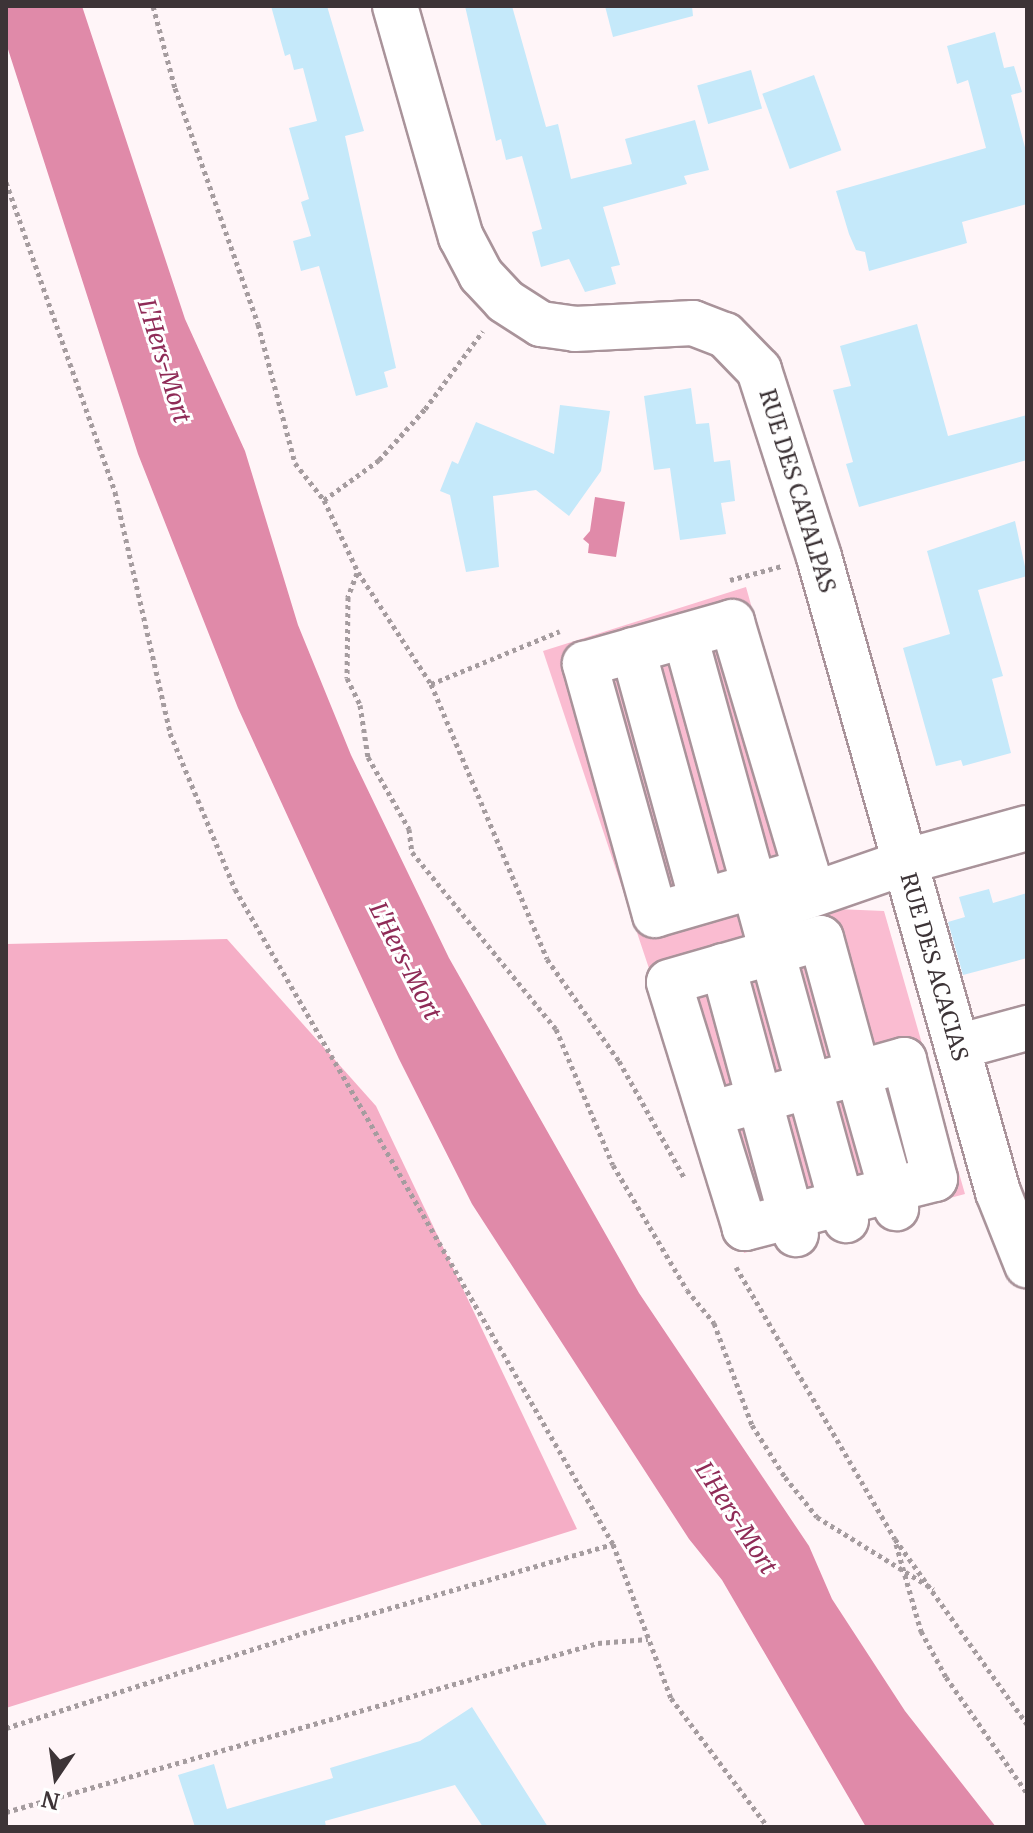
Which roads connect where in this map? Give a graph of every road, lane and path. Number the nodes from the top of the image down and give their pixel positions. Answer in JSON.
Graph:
{"nodes":[{"id":1,"x":153,"y":6,"type":"edge"},
{"id":2,"x":395,"y":6,"type":"edge"},
{"id":3,"x":6,"y":182,"type":"edge"},
{"id":4,"x":505,"y":301,"type":"junction"},
{"id":5,"x":324,"y":500,"type":"junction"},
{"id":6,"x":358,"y":572,"type":"junction"},
{"id":7,"x":685,"y":636,"type":"junction"},
{"id":8,"x":633,"y":650,"type":"junction"},
{"id":9,"x":769,"y":748,"type":"junction"},
{"id":10,"x":719,"y":762,"type":"junction"},
{"id":11,"x":668,"y":776,"type":"junction"},
{"id":12,"x":620,"y":789,"type":"junction"},
{"id":13,"x":1027,"y":828,"type":"edge"},
{"id":14,"x":903,"y":865,"type":"junction"},
{"id":15,"x":702,"y":901,"type":"junction"},
{"id":16,"x":761,"y":917,"type":"junction"},
{"id":17,"x":723,"y":966,"type":"junction"},
{"id":18,"x":1027,"y":1028,"type":"edge"},
{"id":19,"x":957,"y":1047,"type":"junction"},
{"id":20,"x":858,"y":1073,"type":"junction"},
{"id":21,"x":809,"y":1086,"type":"junction"},
{"id":22,"x":760,"y":1100,"type":"junction"},
{"id":23,"x":710,"y":1114,"type":"junction"},
{"id":24,"x":687,"y":1183,"type":"dead end"},
{"id":25,"x":1012,"y":1188,"type":"edge"},
{"id":26,"x":844,"y":1212,"type":"junction"},
{"id":27,"x":794,"y":1225,"type":"junction"},
{"id":28,"x":734,"y":1263,"type":"dead end"},
{"id":29,"x":1027,"y":1265,"type":"edge"},
{"id":30,"x":895,"y":1539,"type":"junction"},
{"id":31,"x":613,"y":1544,"type":"junction"},
{"id":32,"x":903,"y":1572,"type":"junction"},
{"id":33,"x":937,"y":1591,"type":"junction"},
{"id":34,"x":648,"y":1639,"type":"junction"},
{"id":35,"x":1027,"y":1724,"type":"edge"},
{"id":36,"x":6,"y":1728,"type":"edge"},
{"id":37,"x":1027,"y":1793,"type":"edge"},
{"id":38,"x":6,"y":1812,"type":"edge"},
{"id":39,"x":768,"y":1827,"type":"edge"}],
"edges":[{"from":1,"to":5,"type":"path"},
{"from":2,"to":4,"type":"street","name":"RUE DES CATALPAS"},
{"from":3,"to":31,"type":"path"},
{"from":4,"to":5,"type":"path"},
{"from":4,"to":14,"type":"street","name":"RUE DES CATALPAS"},
{"from":5,"to":6,"type":"path"},
{"from":6,"to":24,"type":"path"},
{"from":6,"to":32,"type":"path"},
{"from":7,"to":8,"type":"street"},
{"from":7,"to":9,"type":"street"},
{"from":7,"to":10,"type":"street"},
{"from":8,"to":11,"type":"street"},
{"from":8,"to":12,"type":"street"},
{"from":9,"to":10,"type":"street"},
{"from":9,"to":16,"type":"street"},
{"from":10,"to":11,"type":"street"},
{"from":10,"to":16,"type":"street"},
{"from":11,"to":12,"type":"street"},
{"from":11,"to":15,"type":"street"},
{"from":12,"to":15,"type":"street"},
{"from":13,"to":14,"type":"street","name":"RUE DES ACACIAS"},
{"from":14,"to":16,"type":"street"},
{"from":14,"to":19,"type":"street","name":"RUE DES ACACIAS"},
{"from":15,"to":16,"type":"street"},
{"from":16,"to":17,"type":"street"},
{"from":16,"to":20,"type":"street"},
{"from":16,"to":21,"type":"street"},
{"from":17,"to":22,"type":"street"},
{"from":17,"to":23,"type":"street"},
{"from":18,"to":19,"type":"street"},
{"from":19,"to":25,"type":"street","name":"RUE DES ACACIAS"},
{"from":20,"to":21,"type":"street"},
{"from":20,"to":26,"type":"street"},
{"from":21,"to":22,"type":"street"},
{"from":21,"to":26,"type":"street"},
{"from":22,"to":23,"type":"street"},
{"from":22,"to":27,"type":"street"},
{"from":23,"to":27,"type":"street"},
{"from":25,"to":29,"type":"street","name":"RUE DES ACACIAS"},
{"from":26,"to":27,"type":"street"},
{"from":28,"to":30,"type":"path"},
{"from":30,"to":32,"type":"path"},
{"from":30,"to":33,"type":"path"},
{"from":31,"to":34,"type":"path"},
{"from":31,"to":36,"type":"path"},
{"from":32,"to":33,"type":"path"},
{"from":32,"to":37,"type":"path"},
{"from":33,"to":35,"type":"path"},
{"from":34,"to":38,"type":"path"},
{"from":34,"to":39,"type":"path"}]}
